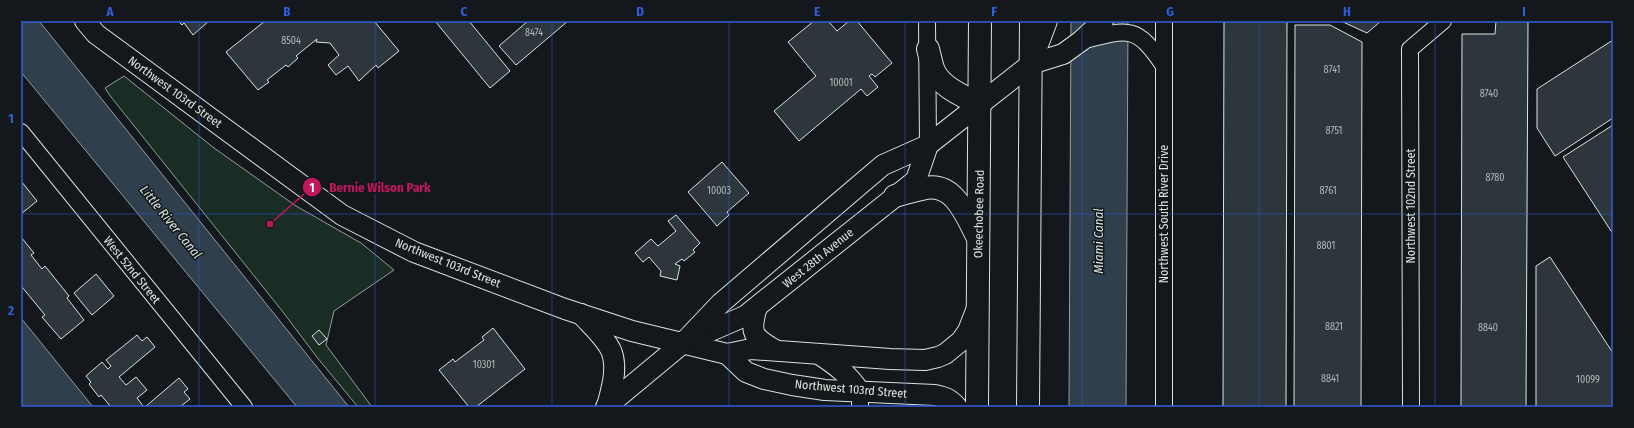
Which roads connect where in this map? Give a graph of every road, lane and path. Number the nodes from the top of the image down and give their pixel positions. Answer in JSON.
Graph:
{"nodes":[{"id":1,"x":85,"y":21,"type":"edge"},
{"id":2,"x":927,"y":21,"type":"edge"},
{"id":3,"x":980,"y":21,"type":"edge"},
{"id":4,"x":1031,"y":21,"type":"edge"},
{"id":5,"x":1047,"y":21,"type":"edge"},
{"id":6,"x":1103,"y":21,"type":"edge"},
{"id":7,"x":1164,"y":21,"type":"edge"},
{"id":8,"x":1443,"y":21,"type":"edge"},
{"id":9,"x":1081,"y":40,"type":"junction"},
{"id":10,"x":928,"y":49,"type":"junction"},
{"id":11,"x":1031,"y":64,"type":"junction"},
{"id":12,"x":1164,"y":66,"type":"junction"},
{"id":13,"x":980,"y":105,"type":"junction"},
{"id":14,"x":21,"y":132,"type":"edge"},
{"id":15,"x":928,"y":145,"type":"junction"},
{"id":16,"x":895,"y":196,"type":"junction"},
{"id":17,"x":818,"y":220,"type":"junction"},
{"id":18,"x":979,"y":239,"type":"junction"},
{"id":19,"x":781,"y":288,"type":"junction"},
{"id":20,"x":979,"y":305,"type":"junction"},
{"id":21,"x":756,"y":307,"type":"junction"},
{"id":22,"x":581,"y":314,"type":"junction"},
{"id":23,"x":683,"y":343,"type":"junction"},
{"id":24,"x":775,"y":350,"type":"junction"},
{"id":25,"x":727,"y":354,"type":"junction"},
{"id":26,"x":819,"y":354,"type":"junction"},
{"id":27,"x":899,"y":394,"type":"junction"},
{"id":28,"x":860,"y":400,"type":"edge"},
{"id":29,"x":244,"y":407,"type":"edge"},
{"id":30,"x":607,"y":407,"type":"edge"},
{"id":31,"x":878,"y":407,"type":"edge"},
{"id":32,"x":957,"y":407,"type":"edge"},
{"id":33,"x":977,"y":407,"type":"edge"},
{"id":34,"x":1028,"y":407,"type":"edge"},
{"id":35,"x":1164,"y":407,"type":"edge"},
{"id":36,"x":1411,"y":407,"type":"edge"}],
"edges":[{"from":1,"to":22,"type":"main road","name":"Northwest 103rd Street"},
{"from":2,"to":10,"type":"street"},
{"from":3,"to":13,"type":"highway","name":"Okeechobee Road"},
{"from":4,"to":11,"type":"highway"},
{"from":5,"to":11,"type":"main road"},
{"from":6,"to":9,"type":"main road","name":"West 28th Avenue"},
{"from":7,"to":12,"type":"street","name":"Northwest South River Drive"},
{"from":8,"to":36,"type":"street","name":"Northwest 102nd Street"},
{"from":9,"to":11,"type":"main road","name":"West 28th Avenue"},
{"from":9,"to":12,"type":"street"},
{"from":10,"to":13,"type":"highway"},
{"from":10,"to":15,"type":"street"},
{"from":11,"to":13,"type":"main road","name":"West 28th Avenue"},
{"from":11,"to":34,"type":"highway"},
{"from":12,"to":35,"type":"street","name":"Northwest South River Drive"},
{"from":13,"to":15,"type":"main road","name":"West 28th Avenue"},
{"from":13,"to":18,"type":"highway","name":"Okeechobee Road"},
{"from":14,"to":29,"type":"street","name":"West 52nd Street"},
{"from":15,"to":16,"type":"main road","name":"West 28th Avenue"},
{"from":15,"to":17,"type":"main road","name":"West 28th Avenue"},
{"from":16,"to":18,"type":"highway"},
{"from":16,"to":19,"type":"main road","name":"West 28th Avenue"},
{"from":17,"to":19,"type":"main road"},
{"from":17,"to":23,"type":"main road","name":"West 28th Avenue"},
{"from":18,"to":20,"type":"highway","name":"Okeechobee Road"},
{"from":19,"to":21,"type":"main road","name":"West 28th Avenue"},
{"from":20,"to":26,"type":"main road","name":"Northwest 103rd Street"},
{"from":20,"to":33,"type":"highway","name":"Okeechobee Road"},
{"from":21,"to":23,"type":"main road","name":"West 28th Avenue"},
{"from":21,"to":24,"type":"main road"},
{"from":22,"to":23,"type":"main road","name":"Northwest 103rd Street"},
{"from":22,"to":30,"type":"main road"},
{"from":23,"to":25,"type":"main road","name":"Northwest 103rd Street"},
{"from":23,"to":30,"type":"main road","name":"West 28th Avenue"},
{"from":24,"to":25,"type":"main road","name":"Northwest 103rd Street"},
{"from":24,"to":26,"type":"main road","name":"Northwest 103rd Street"},
{"from":25,"to":28,"type":"main road","name":"Northwest 103rd Street"},
{"from":26,"to":28,"type":"main road"},
{"from":27,"to":28,"type":"main road","name":"Northwest 103rd Street"},
{"from":27,"to":31,"type":"main road"},
{"from":27,"to":32,"type":"main road","name":"Northwest 103rd Street"}]}
